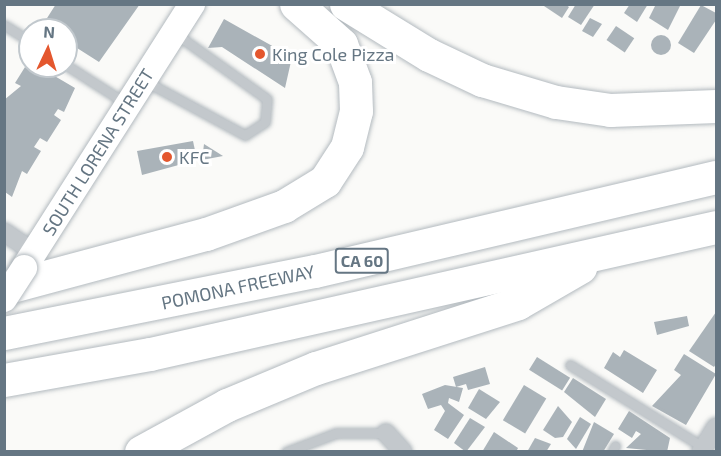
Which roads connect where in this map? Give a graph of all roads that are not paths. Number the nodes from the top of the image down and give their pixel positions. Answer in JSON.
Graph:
{"nodes":[{"id":1,"x":192,"y":4,"type":"edge"},
{"id":2,"x":296,"y":4,"type":"edge"},
{"id":3,"x":346,"y":4,"type":"edge"},
{"id":4,"x":4,"y":25,"type":"edge"},
{"id":5,"x":174,"y":33,"type":"junction"},
{"id":6,"x":18,"y":34,"type":"edge"},
{"id":7,"x":78,"y":73,"type":"edge"},
{"id":8,"x":144,"y":80,"type":"junction"},
{"id":9,"x":128,"y":105,"type":"junction"},
{"id":10,"x":717,"y":106,"type":"edge"},
{"id":11,"x":717,"y":177,"type":"edge"},
{"id":12,"x":717,"y":227,"type":"edge"},
{"id":13,"x":4,"y":232,"type":"edge"},
{"id":14,"x":607,"y":251,"type":"junction"},
{"id":15,"x":21,"y":269,"type":"edge"},
{"id":16,"x":4,"y":299,"type":"edge"},
{"id":17,"x":4,"y":333,"type":"edge"},
{"id":18,"x":570,"y":365,"type":"dead end"},
{"id":19,"x":4,"y":380,"type":"edge"},
{"id":20,"x":717,"y":427,"type":"edge"},
{"id":21,"x":386,"y":433,"type":"joint"},
{"id":22,"x":705,"y":450,"type":"edge"},
{"id":23,"x":141,"y":452,"type":"edge"},
{"id":24,"x":286,"y":452,"type":"edge"},
{"id":25,"x":404,"y":452,"type":"edge"}],
"edges":[{"from":1,"to":5,"type":"main road","name":"SOUTH LORENA STREET"},
{"from":2,"to":15,"type":"highway"},
{"from":3,"to":10,"type":"highway"},
{"from":4,"to":6,"type":"lane"},
{"from":5,"to":8,"type":"main road","name":"SOUTH LORENA STREET"},
{"from":5,"to":8,"type":"lane"},
{"from":7,"to":9,"type":"lane"},
{"from":8,"to":9,"type":"main road","name":"SOUTH LORENA STREET"},
{"from":9,"to":15,"type":"main road","name":"SOUTH LORENA STREET"},
{"from":11,"to":17,"type":"highway","name":"POMONA FREEWAY","number":"CA 60"},
{"from":12,"to":14,"type":"highway","number":"CA 60"},
{"from":13,"to":15,"type":"street"},
{"from":14,"to":19,"type":"highway","number":"CA 60"},
{"from":14,"to":23,"type":"highway"},
{"from":15,"to":16,"type":"main road","name":"SOUTH LORENA STREET","bridge":true},
{"from":18,"to":22,"type":"lane"},
{"from":20,"to":22,"type":"street"},
{"from":21,"to":24,"type":"lane"},
{"from":21,"to":25,"type":"street"}]}
